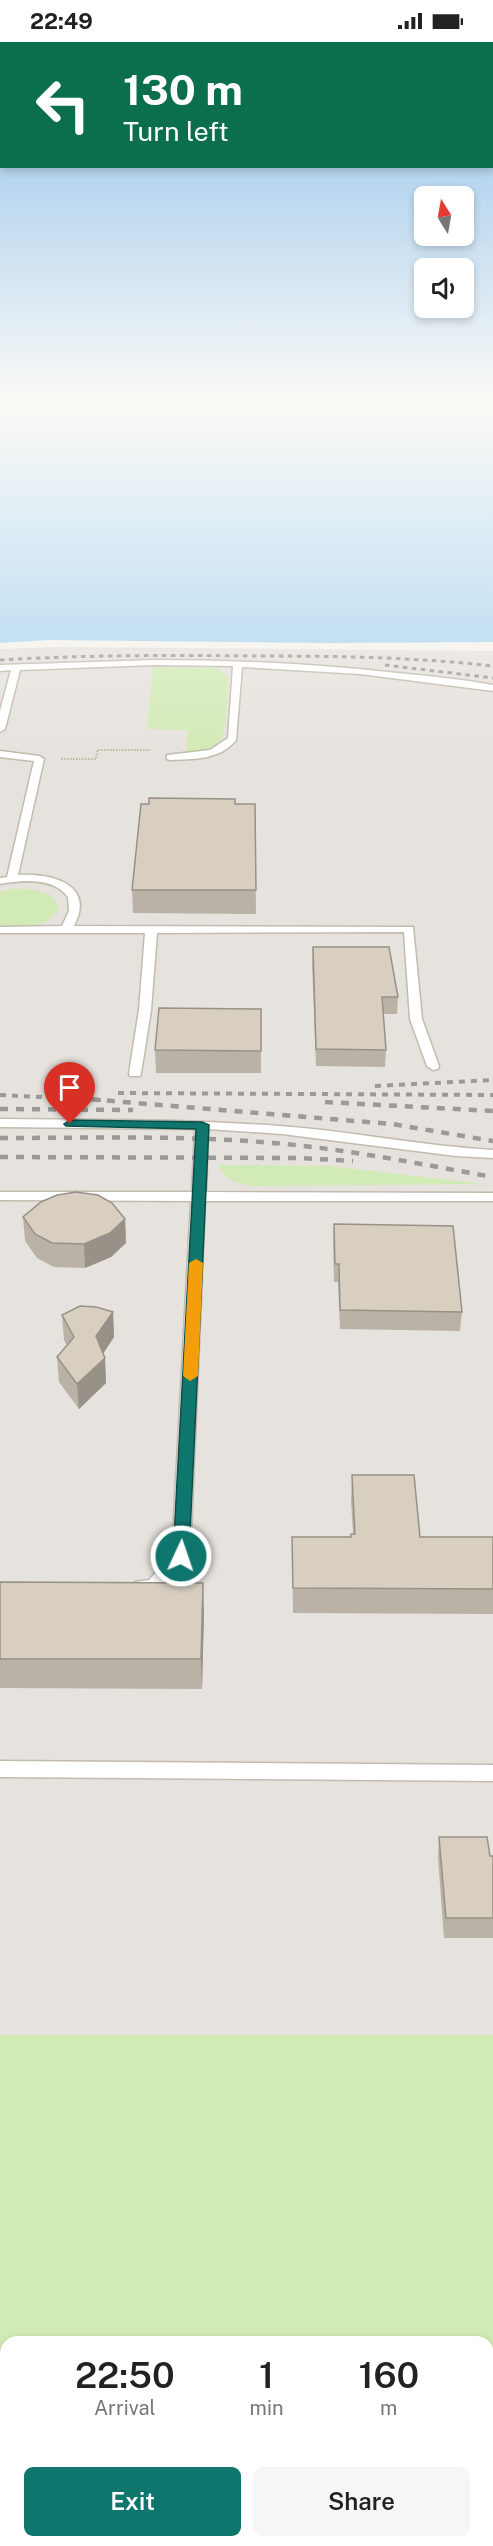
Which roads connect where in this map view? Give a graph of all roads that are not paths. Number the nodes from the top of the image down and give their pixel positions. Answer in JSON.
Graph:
{"nodes":[{"id":1,"x":238,"y":664,"type":"junction"},
{"id":2,"x":16,"y":667,"type":"junction"},
{"id":3,"x":0,"y":668,"type":"edge"},
{"id":4,"x":493,"y":688,"type":"edge"},
{"id":5,"x":0,"y":729,"type":"edge"},
{"id":6,"x":0,"y":754,"type":"edge"},
{"id":7,"x":170,"y":757,"type":"road end"},
{"id":8,"x":6,"y":880,"type":"edge"},
{"id":9,"x":0,"y":930,"type":"edge"},
{"id":10,"x":66,"y":930,"type":"junction"},
{"id":11,"x":151,"y":930,"type":"junction"},
{"id":12,"x":433,"y":1066,"type":"dead end"},
{"id":13,"x":135,"y":1072,"type":"dead end"},
{"id":14,"x":0,"y":1123,"type":"edge"},
{"id":15,"x":202,"y":1125,"type":"junction"},
{"id":16,"x":493,"y":1154,"type":"edge"},
{"id":17,"x":0,"y":1196,"type":"edge"},
{"id":18,"x":199,"y":1197,"type":"junction"},
{"id":19,"x":493,"y":1197,"type":"edge"},
{"id":20,"x":130,"y":1587,"type":"edge"},
{"id":21,"x":0,"y":1769,"type":"edge"},
{"id":22,"x":493,"y":1773,"type":"edge"}],
"edges":[{"from":1,"to":2,"type":"lane"},
{"from":1,"to":4,"type":"lane"},
{"from":1,"to":7,"type":"lane"},
{"from":2,"to":3,"type":"lane"},
{"from":2,"to":5,"type":"lane"},
{"from":6,"to":8,"type":"lane"},
{"from":8,"to":10,"type":"lane"},
{"from":9,"to":10,"type":"lane"},
{"from":10,"to":11,"type":"lane"},
{"from":11,"to":12,"type":"lane"},
{"from":11,"to":13,"type":"lane"},
{"from":14,"to":15,"type":"lane"},
{"from":15,"to":16,"type":"lane"},
{"from":15,"to":18,"type":"lane"},
{"from":17,"to":18,"type":"lane"},
{"from":18,"to":19,"type":"lane"},
{"from":18,"to":20,"type":"lane"},
{"from":21,"to":22,"type":"lane"}]}
